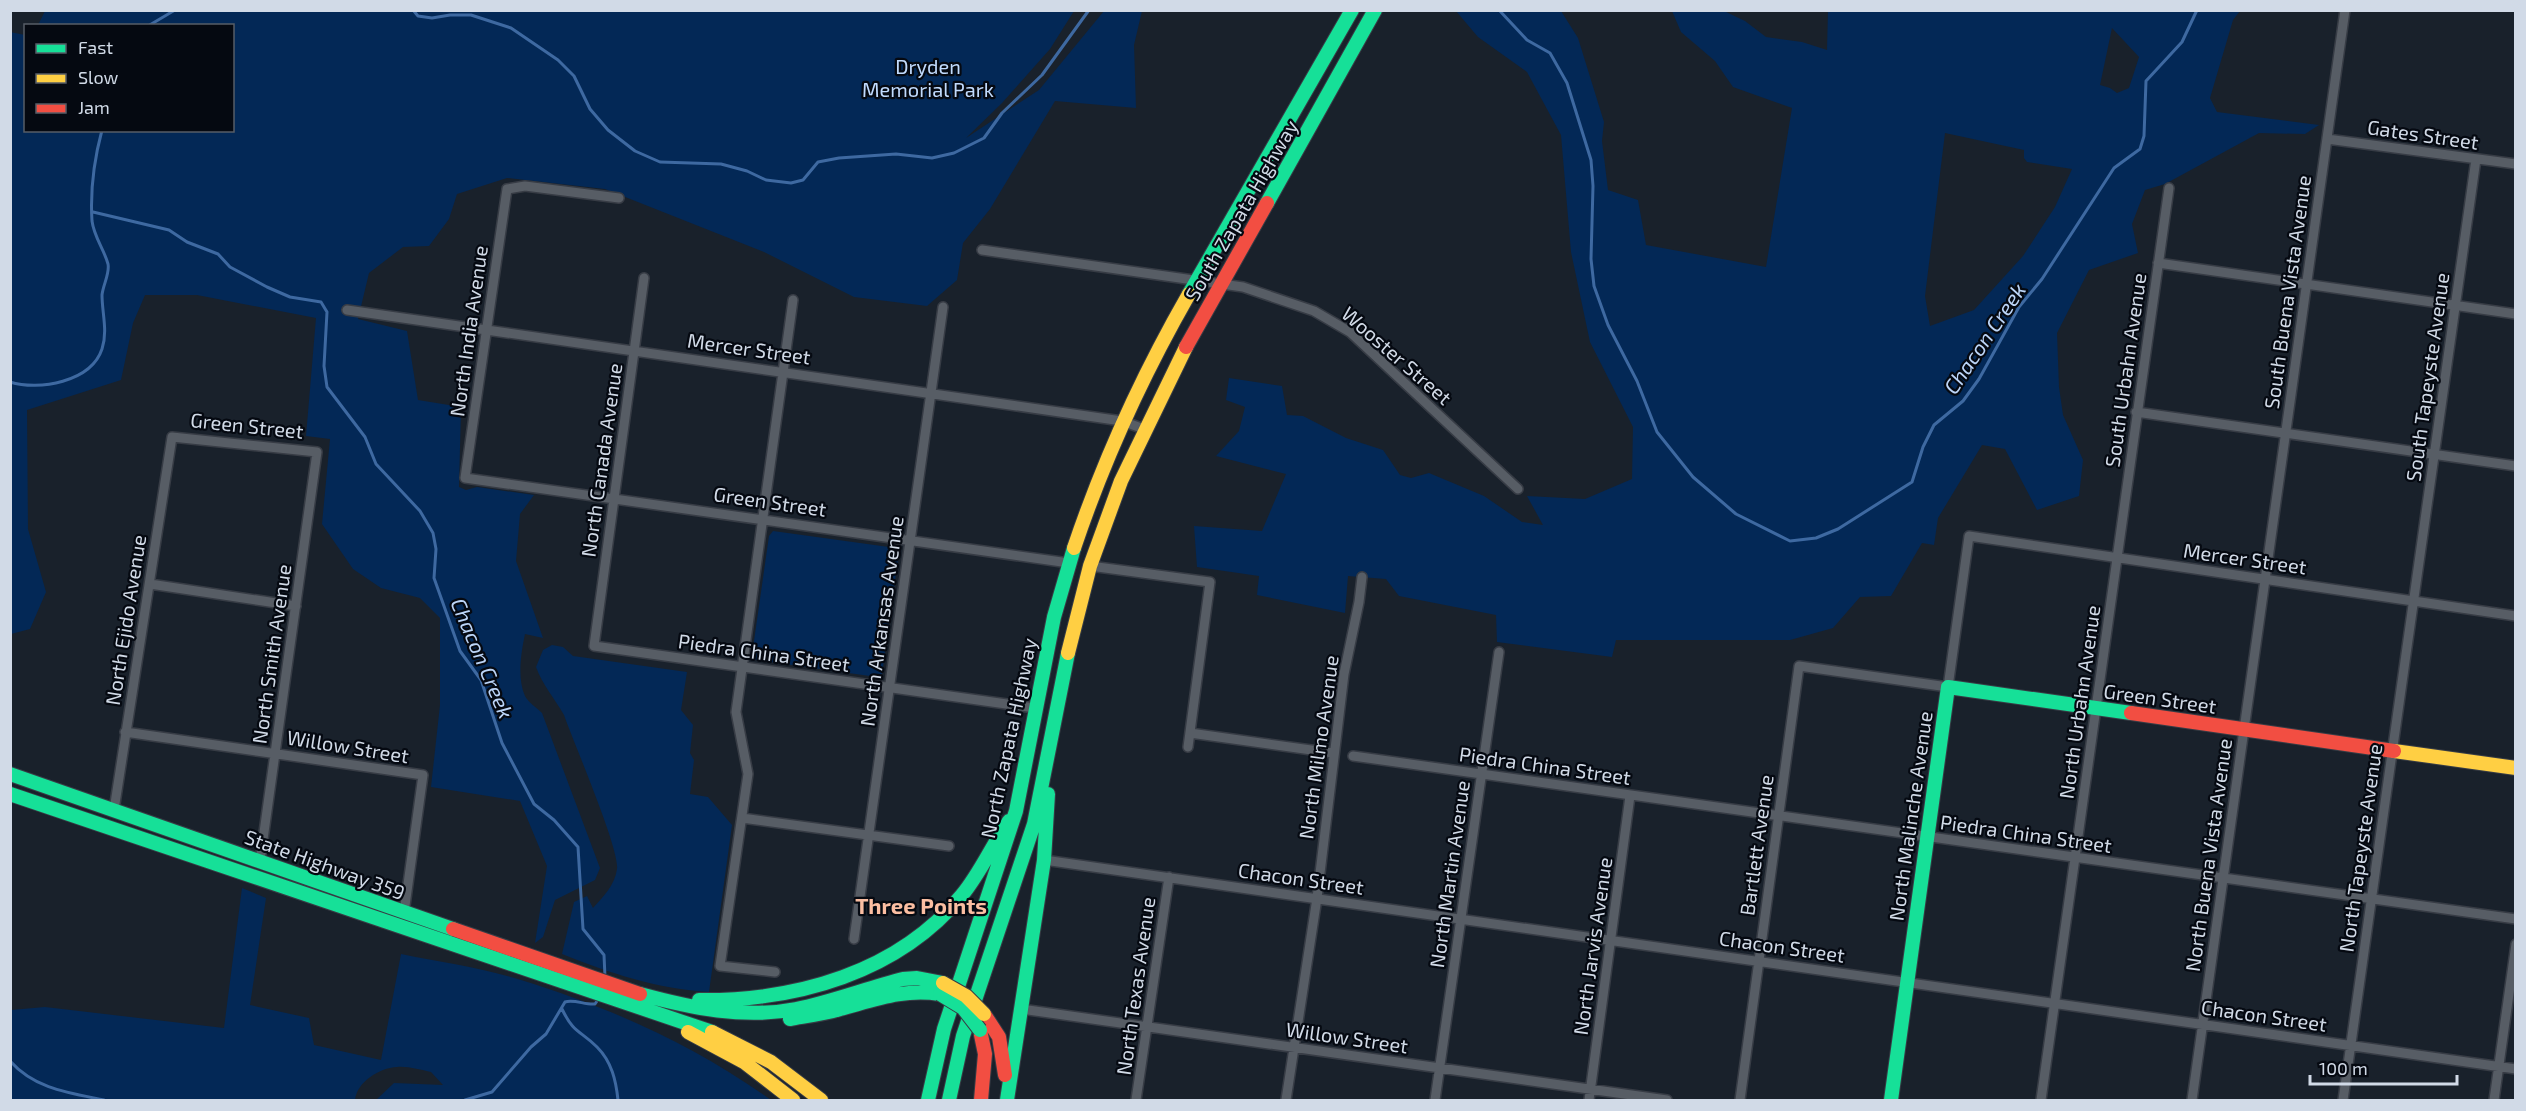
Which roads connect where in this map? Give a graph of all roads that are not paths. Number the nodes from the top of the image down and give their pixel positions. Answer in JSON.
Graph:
{"nodes":[{"id":1,"x":2345,"y":10,"type":"edge"},
{"id":2,"x":1351,"y":11,"type":"edge"},
{"id":3,"x":1372,"y":16,"type":"edge"},
{"id":4,"x":2326,"y":139,"type":"junction"},
{"id":5,"x":2476,"y":159,"type":"junction"},
{"id":6,"x":2516,"y":164,"type":"edge"},
{"id":7,"x":2169,"y":188,"type":"dead end"},
{"id":8,"x":619,"y":198,"type":"dead end"},
{"id":9,"x":982,"y":250,"type":"dead end"},
{"id":10,"x":2158,"y":263,"type":"junction"},
{"id":11,"x":644,"y":278,"type":"dead end"},
{"id":12,"x":1196,"y":280,"type":"junction"},
{"id":13,"x":1221,"y":284,"type":"junction"},
{"id":14,"x":2307,"y":285,"type":"junction"},
{"id":15,"x":793,"y":300,"type":"dead end"},
{"id":16,"x":2455,"y":306,"type":"junction"},
{"id":17,"x":943,"y":308,"type":"dead end"},
{"id":18,"x":347,"y":310,"type":"dead end"},
{"id":19,"x":2516,"y":314,"type":"edge"},
{"id":20,"x":487,"y":329,"type":"junction"},
{"id":21,"x":634,"y":350,"type":"junction"},
{"id":22,"x":783,"y":371,"type":"junction"},
{"id":23,"x":931,"y":393,"type":"junction"},
{"id":24,"x":2136,"y":412,"type":"junction"},
{"id":25,"x":1122,"y":421,"type":"junction"},
{"id":26,"x":1144,"y":429,"type":"junction"},
{"id":27,"x":2285,"y":433,"type":"junction"},
{"id":28,"x":172,"y":437,"type":"joint"},
{"id":29,"x":317,"y":452,"type":"joint"},
{"id":30,"x":2433,"y":454,"type":"junction"},
{"id":31,"x":2516,"y":466,"type":"edge"},
{"id":32,"x":465,"y":478,"type":"joint"},
{"id":33,"x":1518,"y":489,"type":"dead end"},
{"id":34,"x":614,"y":499,"type":"junction"},
{"id":35,"x":762,"y":519,"type":"junction"},
{"id":36,"x":1969,"y":536,"type":"joint"},
{"id":37,"x":910,"y":540,"type":"junction"},
{"id":38,"x":2117,"y":558,"type":"junction"},
{"id":39,"x":1069,"y":563,"type":"junction"},
{"id":40,"x":1090,"y":566,"type":"junction"},
{"id":41,"x":1362,"y":577,"type":"dead end"},
{"id":42,"x":2265,"y":580,"type":"junction"},
{"id":43,"x":150,"y":584,"type":"junction"},
{"id":44,"x":2414,"y":601,"type":"junction"},
{"id":45,"x":296,"y":606,"type":"junction"},
{"id":46,"x":2516,"y":616,"type":"edge"},
{"id":47,"x":594,"y":646,"type":"joint"},
{"id":48,"x":1499,"y":652,"type":"dead end"},
{"id":49,"x":1799,"y":666,"type":"joint"},
{"id":50,"x":741,"y":668,"type":"junction"},
{"id":51,"x":1947,"y":687,"type":"junction"},
{"id":52,"x":890,"y":688,"type":"junction"},
{"id":53,"x":1035,"y":708,"type":"junction"},
{"id":54,"x":2096,"y":708,"type":"junction"},
{"id":55,"x":2244,"y":729,"type":"junction"},
{"id":56,"x":125,"y":732,"type":"junction"},
{"id":57,"x":1190,"y":733,"type":"junction"},
{"id":58,"x":1051,"y":737,"type":"junction"},
{"id":59,"x":1188,"y":747,"type":"dead end"},
{"id":60,"x":2392,"y":750,"type":"junction"},
{"id":61,"x":275,"y":753,"type":"junction"},
{"id":62,"x":1333,"y":753,"type":"junction"},
{"id":63,"x":1353,"y":756,"type":"dead end"},
{"id":64,"x":2516,"y":768,"type":"edge"},
{"id":65,"x":10,"y":774,"type":"edge"},
{"id":66,"x":1481,"y":775,"type":"junction"},
{"id":67,"x":10,"y":792,"type":"edge"},
{"id":68,"x":1630,"y":796,"type":"junction"},
{"id":69,"x":114,"y":810,"type":"junction"},
{"id":70,"x":1016,"y":812,"type":"junction"},
{"id":71,"x":1778,"y":816,"type":"junction"},
{"id":72,"x":742,"y":818,"type":"junction"},
{"id":73,"x":869,"y":834,"type":"junction"},
{"id":74,"x":1926,"y":837,"type":"junction"},
{"id":75,"x":203,"y":841,"type":"junction"},
{"id":76,"x":949,"y":846,"type":"dead end"},
{"id":77,"x":2074,"y":858,"type":"junction"},
{"id":78,"x":1044,"y":860,"type":"junction"},
{"id":79,"x":260,"y":861,"type":"junction"},
{"id":80,"x":1169,"y":877,"type":"junction"},
{"id":81,"x":2222,"y":879,"type":"junction"},
{"id":82,"x":1317,"y":898,"type":"junction"},
{"id":83,"x":2371,"y":899,"type":"junction"},
{"id":84,"x":404,"y":913,"type":"junction"},
{"id":85,"x":1461,"y":919,"type":"junction"},
{"id":86,"x":2516,"y":919,"type":"edge"},
{"id":87,"x":854,"y":939,"type":"dead end"},
{"id":88,"x":1610,"y":940,"type":"junction"},
{"id":89,"x":2516,"y":944,"type":"edge"},
{"id":90,"x":1758,"y":961,"type":"junction"},
{"id":91,"x":775,"y":972,"type":"dead end"},
{"id":92,"x":1906,"y":982,"type":"junction"},
{"id":93,"x":942,"y":989,"type":"junction"},
{"id":94,"x":624,"y":997,"type":"junction"},
{"id":95,"x":2054,"y":1003,"type":"junction"},
{"id":96,"x":1021,"y":1009,"type":"junction"},
{"id":97,"x":2202,"y":1024,"type":"junction"},
{"id":98,"x":1146,"y":1027,"type":"junction"},
{"id":99,"x":2350,"y":1045,"type":"junction"},
{"id":100,"x":1294,"y":1048,"type":"junction"},
{"id":101,"x":2498,"y":1067,"type":"junction"},
{"id":102,"x":1440,"y":1068,"type":"junction"},
{"id":103,"x":2516,"y":1070,"type":"edge"},
{"id":104,"x":1591,"y":1090,"type":"junction"},
{"id":105,"x":1007,"y":1100,"type":"edge"},
{"id":106,"x":793,"y":1101,"type":"edge"},
{"id":107,"x":821,"y":1101,"type":"edge"},
{"id":108,"x":928,"y":1101,"type":"edge"},
{"id":109,"x":949,"y":1101,"type":"edge"},
{"id":110,"x":981,"y":1101,"type":"edge"},
{"id":111,"x":1136,"y":1101,"type":"edge"},
{"id":112,"x":1286,"y":1101,"type":"edge"},
{"id":113,"x":1435,"y":1101,"type":"edge"},
{"id":114,"x":1589,"y":1101,"type":"edge"},
{"id":115,"x":1668,"y":1101,"type":"edge"},
{"id":116,"x":1740,"y":1101,"type":"edge"},
{"id":117,"x":1891,"y":1101,"type":"edge"},
{"id":118,"x":2041,"y":1101,"type":"edge"},
{"id":119,"x":2192,"y":1101,"type":"edge"},
{"id":120,"x":2343,"y":1101,"type":"edge"},
{"id":121,"x":2494,"y":1101,"type":"edge"}],
"edges":[{"from":1,"to":4,"type":"street","name":"South Buena Vista Avenue"},
{"from":2,"to":12,"type":"main road","name":"South Zapata Highway"},
{"from":3,"to":13,"type":"main road","name":"South Zapata Highway"},
{"from":4,"to":5,"type":"street","name":"Gates Street"},
{"from":4,"to":14,"type":"street","name":"South Buena Vista Avenue"},
{"from":5,"to":6,"type":"street","name":"Gates Street"},
{"from":5,"to":16,"type":"street","name":"South Tapeyste Avenue"},
{"from":7,"to":10,"type":"street","name":"South Urbahn Avenue"},
{"from":8,"to":20,"type":"street","name":"North India Avenue"},
{"from":9,"to":12,"type":"street","name":"Wooster Street"},
{"from":10,"to":14,"type":"street"},
{"from":10,"to":24,"type":"street","name":"South Urbahn Avenue"},
{"from":11,"to":21,"type":"street","name":"North Canada Avenue"},
{"from":12,"to":13,"type":"street","name":"Wooster Street"},
{"from":12,"to":25,"type":"main road","name":"South Zapata Highway"},
{"from":13,"to":26,"type":"main road","name":"South Zapata Highway"},
{"from":13,"to":33,"type":"street","name":"Wooster Street"},
{"from":14,"to":16,"type":"street"},
{"from":14,"to":27,"type":"street","name":"South Buena Vista Avenue"},
{"from":15,"to":22,"type":"street"},
{"from":16,"to":19,"type":"street"},
{"from":16,"to":30,"type":"street","name":"South Tapeyste Avenue"},
{"from":17,"to":23,"type":"street","name":"North Arkansas Avenue"},
{"from":18,"to":20,"type":"street","name":"Mercer Street"},
{"from":20,"to":21,"type":"street","name":"Mercer Street"},
{"from":20,"to":32,"type":"street","name":"North India Avenue"},
{"from":21,"to":22,"type":"street","name":"Mercer Street"},
{"from":21,"to":34,"type":"street","name":"North Canada Avenue"},
{"from":22,"to":23,"type":"street","name":"Mercer Street"},
{"from":22,"to":35,"type":"street"},
{"from":23,"to":25,"type":"street","name":"Mercer Street"},
{"from":23,"to":37,"type":"street","name":"North Arkansas Avenue"},
{"from":24,"to":27,"type":"street"},
{"from":24,"to":38,"type":"street","name":"South Urbahn Avenue"},
{"from":25,"to":26,"type":"street","name":"Mercer Street"},
{"from":25,"to":39,"type":"main road","name":"North Zapata Highway"},
{"from":26,"to":40,"type":"main road","name":"North Zapata Highway"},
{"from":27,"to":30,"type":"street"},
{"from":27,"to":42,"type":"street","name":"South Buena Vista Avenue"},
{"from":28,"to":29,"type":"street","name":"Green Street"},
{"from":28,"to":43,"type":"street","name":"North Ejido Avenue"},
{"from":29,"to":45,"type":"street","name":"North Smith Avenue"},
{"from":30,"to":31,"type":"street"},
{"from":30,"to":44,"type":"street","name":"South Tapeyste Avenue"},
{"from":32,"to":34,"type":"street","name":"Green Street"},
{"from":34,"to":35,"type":"street","name":"Green Street"},
{"from":34,"to":47,"type":"street","name":"North Canada Avenue"},
{"from":35,"to":37,"type":"street","name":"Green Street"},
{"from":35,"to":50,"type":"street"},
{"from":36,"to":38,"type":"street","name":"Mercer Street"},
{"from":36,"to":51,"type":"street","name":"North Malinche Avenue"},
{"from":37,"to":39,"type":"street","name":"Green Street"},
{"from":37,"to":52,"type":"street","name":"North Arkansas Avenue"},
{"from":38,"to":42,"type":"street","name":"Mercer Street"},
{"from":38,"to":54,"type":"street","name":"North Urbahn Avenue"},
{"from":39,"to":53,"type":"main road","name":"North Zapata Highway"},
{"from":40,"to":57,"type":"street"},
{"from":40,"to":58,"type":"main road","name":"North Zapata Highway"},
{"from":41,"to":62,"type":"street","name":"North Milmo Avenue"},
{"from":42,"to":44,"type":"street","name":"Mercer Street"},
{"from":42,"to":55,"type":"street","name":"North Buena Vista Avenue"},
{"from":43,"to":45,"type":"street"},
{"from":43,"to":56,"type":"street","name":"North Ejido Avenue"},
{"from":44,"to":46,"type":"street","name":"Mercer Street"},
{"from":44,"to":60,"type":"street","name":"North Tapeyste Avenue"},
{"from":45,"to":61,"type":"street","name":"North Smith Avenue"},
{"from":47,"to":50,"type":"street","name":"Piedra China Street"},
{"from":48,"to":66,"type":"street","name":"North Martin Avenue"},
{"from":49,"to":51,"type":"street","name":"Green Street"},
{"from":49,"to":71,"type":"street","name":"Bartlett Avenue"},
{"from":50,"to":52,"type":"street","name":"Piedra China Street"},
{"from":50,"to":72,"type":"street"},
{"from":51,"to":54,"type":"main road","name":"Green Street"},
{"from":51,"to":74,"type":"main road","name":"North Malinche Avenue"},
{"from":52,"to":53,"type":"street","name":"Piedra China Street"},
{"from":52,"to":73,"type":"street","name":"North Arkansas Avenue"},
{"from":53,"to":70,"type":"main road","name":"North Zapata Highway"},
{"from":54,"to":55,"type":"main road","name":"Green Street"},
{"from":54,"to":77,"type":"street","name":"North Urbahn Avenue"},
{"from":55,"to":60,"type":"main road","name":"Green Street"},
{"from":55,"to":81,"type":"street","name":"North Buena Vista Avenue"},
{"from":56,"to":61,"type":"street","name":"Willow Street"},
{"from":56,"to":69,"type":"street","name":"North Ejido Avenue"},
{"from":57,"to":59,"type":"street"},
{"from":57,"to":62,"type":"street"},
{"from":58,"to":78,"type":"main road"},
{"from":58,"to":109,"type":"main road","name":"North Zapata Highway"},
{"from":60,"to":64,"type":"main road","name":"Green Street"},
{"from":60,"to":83,"type":"street","name":"North Tapeyste Avenue"},
{"from":61,"to":79,"type":"street","name":"North Smith Avenue"},
{"from":61,"to":84,"type":"street","name":"Willow Street"},
{"from":62,"to":82,"type":"street","name":"North Milmo Avenue"},
{"from":63,"to":66,"type":"street","name":"Piedra China Street"},
{"from":65,"to":69,"type":"main road","name":"State Highway 359"},
{"from":66,"to":68,"type":"street","name":"Piedra China Street"},
{"from":66,"to":85,"type":"street","name":"North Martin Avenue"},
{"from":67,"to":75,"type":"main road"},
{"from":67,"to":94,"type":"main road","name":"State Highway 359"},
{"from":68,"to":71,"type":"street","name":"Piedra China Street"},
{"from":68,"to":88,"type":"street","name":"North Jarvis Avenue"},
{"from":69,"to":75,"type":"main road","name":"State Highway 359"},
{"from":70,"to":94,"type":"main road"},
{"from":70,"to":108,"type":"main road","name":"North Zapata Highway"},
{"from":71,"to":74,"type":"street","name":"Piedra China Street"},
{"from":71,"to":90,"type":"street","name":"Bartlett Avenue"},
{"from":72,"to":73,"type":"street"},
{"from":72,"to":91,"type":"street"},
{"from":73,"to":76,"type":"street"},
{"from":73,"to":87,"type":"street","name":"North Arkansas Avenue"},
{"from":74,"to":77,"type":"street","name":"Piedra China Street"},
{"from":74,"to":92,"type":"main road","name":"North Malinche Avenue"},
{"from":75,"to":79,"type":"main road","name":"State Highway 359"},
{"from":77,"to":81,"type":"street","name":"Piedra China Street"},
{"from":77,"to":95,"type":"street","name":"North Urbahn Avenue"},
{"from":78,"to":80,"type":"street","name":"Chacon Street"},
{"from":78,"to":96,"type":"main road"},
{"from":79,"to":84,"type":"main road","name":"State Highway 359"},
{"from":80,"to":82,"type":"street","name":"Chacon Street"},
{"from":80,"to":98,"type":"street","name":"North Texas Avenue"},
{"from":81,"to":83,"type":"street","name":"Piedra China Street"},
{"from":81,"to":97,"type":"street","name":"North Buena Vista Avenue"},
{"from":82,"to":85,"type":"street","name":"Chacon Street"},
{"from":82,"to":100,"type":"street","name":"North Milmo Avenue"},
{"from":83,"to":86,"type":"street","name":"Piedra China Street"},
{"from":83,"to":99,"type":"street","name":"North Tapeyste Avenue"},
{"from":84,"to":94,"type":"main road","name":"State Highway 359"},
{"from":85,"to":88,"type":"street","name":"Chacon Street"},
{"from":85,"to":102,"type":"street","name":"North Martin Avenue"},
{"from":88,"to":90,"type":"street","name":"Chacon Street"},
{"from":88,"to":104,"type":"street","name":"North Jarvis Avenue"},
{"from":89,"to":101,"type":"street"},
{"from":90,"to":92,"type":"street","name":"Chacon Street"},
{"from":90,"to":116,"type":"street","name":"Bartlett Avenue"},
{"from":92,"to":95,"type":"street","name":"Chacon Street"},
{"from":92,"to":117,"type":"main road","name":"North Malinche Avenue"},
{"from":93,"to":94,"type":"main road"},
{"from":93,"to":105,"type":"main road","bridge":true},
{"from":93,"to":110,"type":"main road","bridge":true},
{"from":94,"to":106,"type":"main road"},
{"from":94,"to":107,"type":"main road"},
{"from":95,"to":97,"type":"street","name":"Chacon Street"},
{"from":95,"to":118,"type":"street","name":"North Urbahn Avenue"},
{"from":96,"to":98,"type":"street","name":"Willow Street"},
{"from":96,"to":105,"type":"main road"},
{"from":97,"to":99,"type":"street","name":"Chacon Street"},
{"from":97,"to":119,"type":"street","name":"North Buena Vista Avenue"},
{"from":98,"to":100,"type":"street","name":"Willow Street"},
{"from":98,"to":111,"type":"street","name":"North Texas Avenue"},
{"from":99,"to":101,"type":"street","name":"Chacon Street"},
{"from":99,"to":120,"type":"street","name":"North Tapeyste Avenue"},
{"from":100,"to":102,"type":"street","name":"Willow Street"},
{"from":100,"to":112,"type":"street","name":"North Milmo Avenue"},
{"from":101,"to":103,"type":"street","name":"Chacon Street"},
{"from":101,"to":121,"type":"street"},
{"from":102,"to":104,"type":"street","name":"Willow Street"},
{"from":102,"to":113,"type":"street","name":"North Martin Avenue"},
{"from":104,"to":114,"type":"street","name":"North Jarvis Avenue"},
{"from":104,"to":115,"type":"street","name":"Willow Street"}]}
